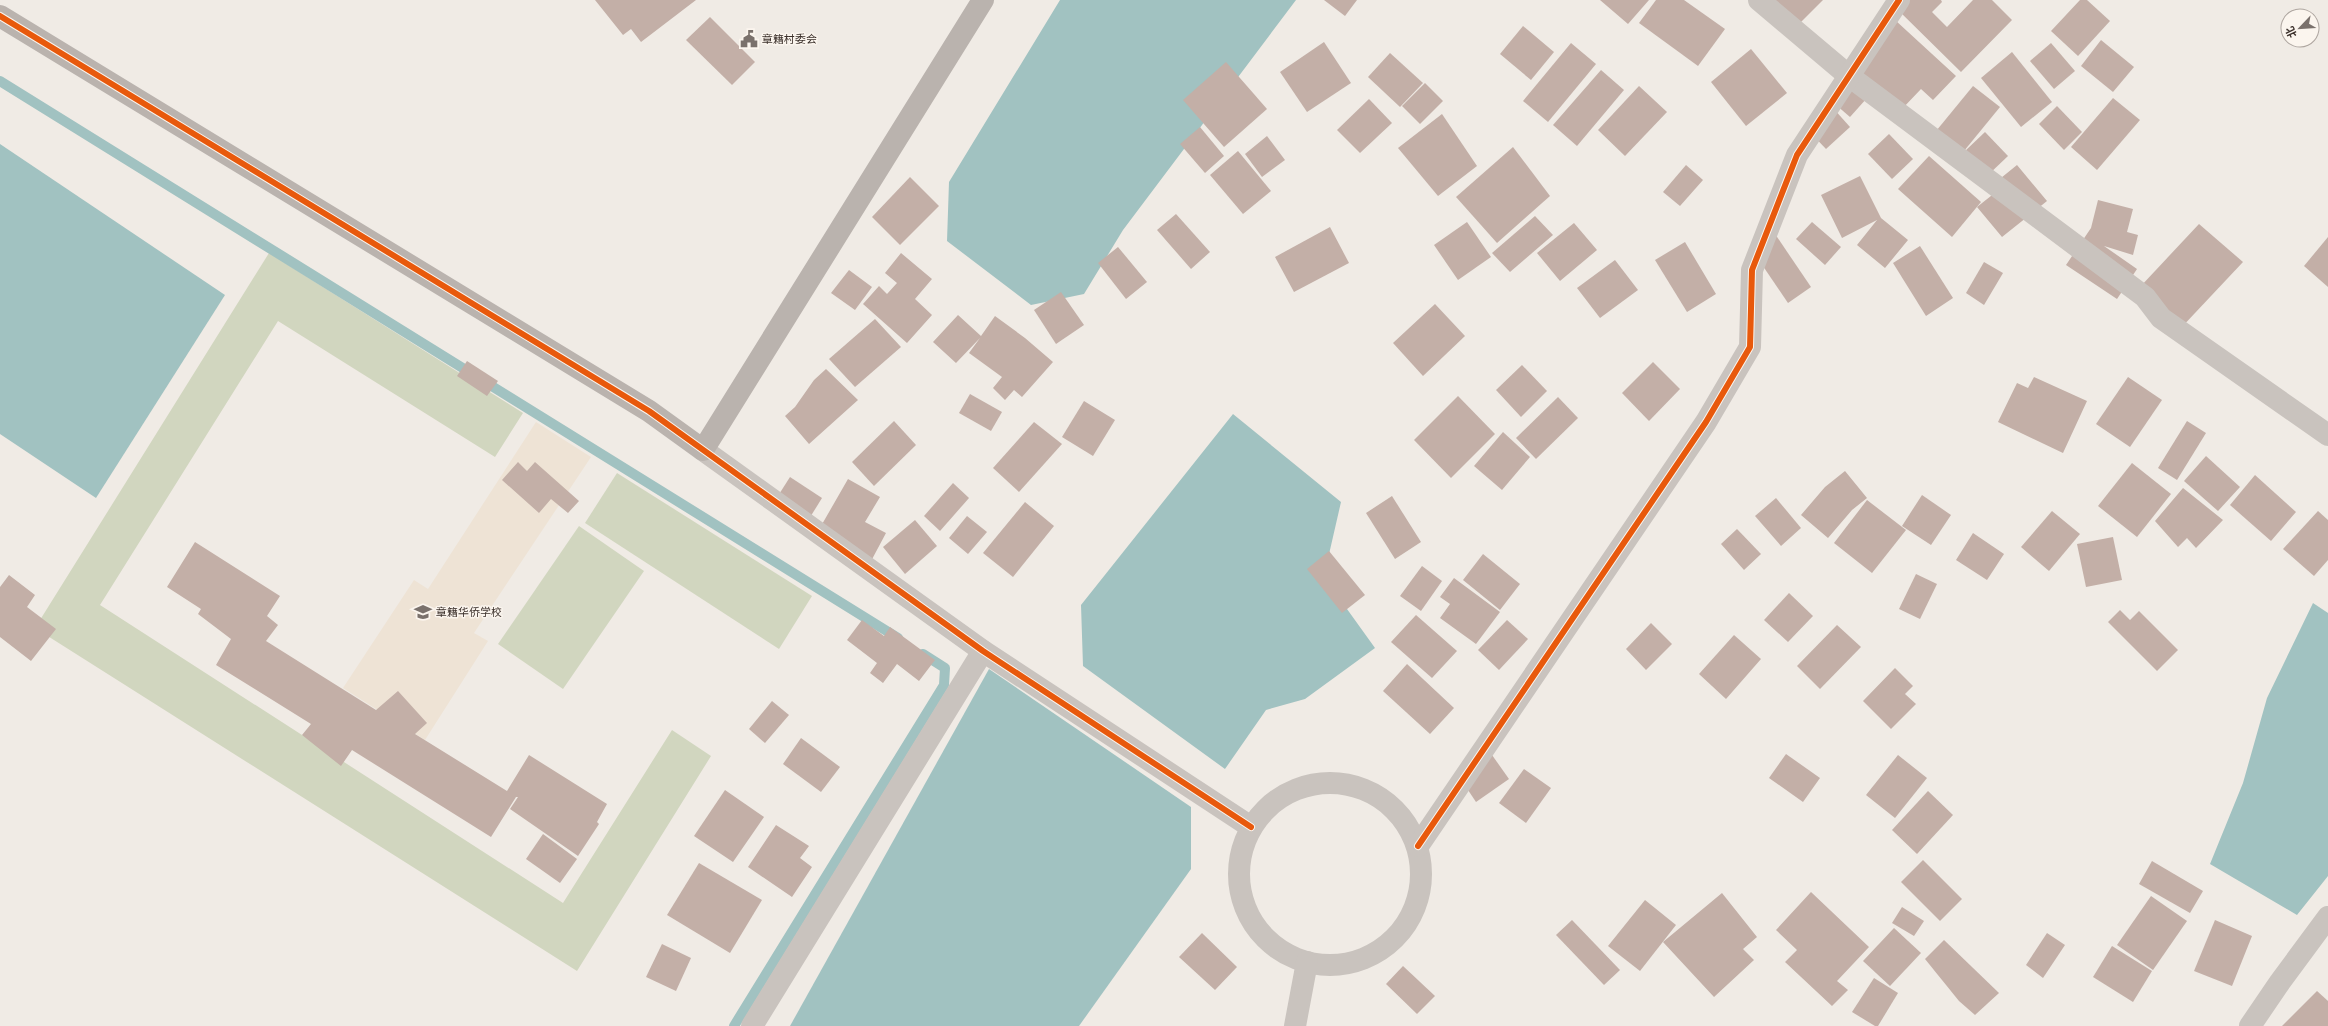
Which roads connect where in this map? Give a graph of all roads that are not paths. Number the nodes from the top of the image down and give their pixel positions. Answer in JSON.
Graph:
{"nodes":[{"id":1,"x":983,"y":0,"type":"edge"},
{"id":2,"x":1759,"y":0,"type":"edge"},
{"id":3,"x":1899,"y":0,"type":"edge"},
{"id":4,"x":0,"y":16,"type":"edge"},
{"id":5,"x":1849,"y":76,"type":"junction"},
{"id":6,"x":2328,"y":435,"type":"edge"},
{"id":7,"x":703,"y":450,"type":"junction"},
{"id":8,"x":983,"y":651,"type":"junction"},
{"id":9,"x":1251,"y":827,"type":"junction"},
{"id":10,"x":1418,"y":846,"type":"junction"},
{"id":11,"x":2328,"y":917,"type":"edge"},
{"id":12,"x":1307,"y":962,"type":"junction"},
{"id":13,"x":752,"y":1026,"type":"edge"},
{"id":14,"x":1294,"y":1026,"type":"edge"},
{"id":15,"x":2250,"y":1026,"type":"edge"}],
"edges":[{"from":1,"to":7,"type":"street"},
{"from":2,"to":5,"type":"street"},
{"from":3,"to":5,"type":"street"},
{"from":4,"to":7,"type":"street"},
{"from":5,"to":6,"type":"street"},
{"from":5,"to":10,"type":"street"},
{"from":7,"to":8,"type":"street"},
{"from":8,"to":9,"type":"street"},
{"from":8,"to":13,"type":"street"},
{"from":9,"to":10,"type":"street"},
{"from":9,"to":12,"type":"street"},
{"from":10,"to":12,"type":"street"},
{"from":11,"to":15,"type":"street"},
{"from":12,"to":14,"type":"street"}]}
